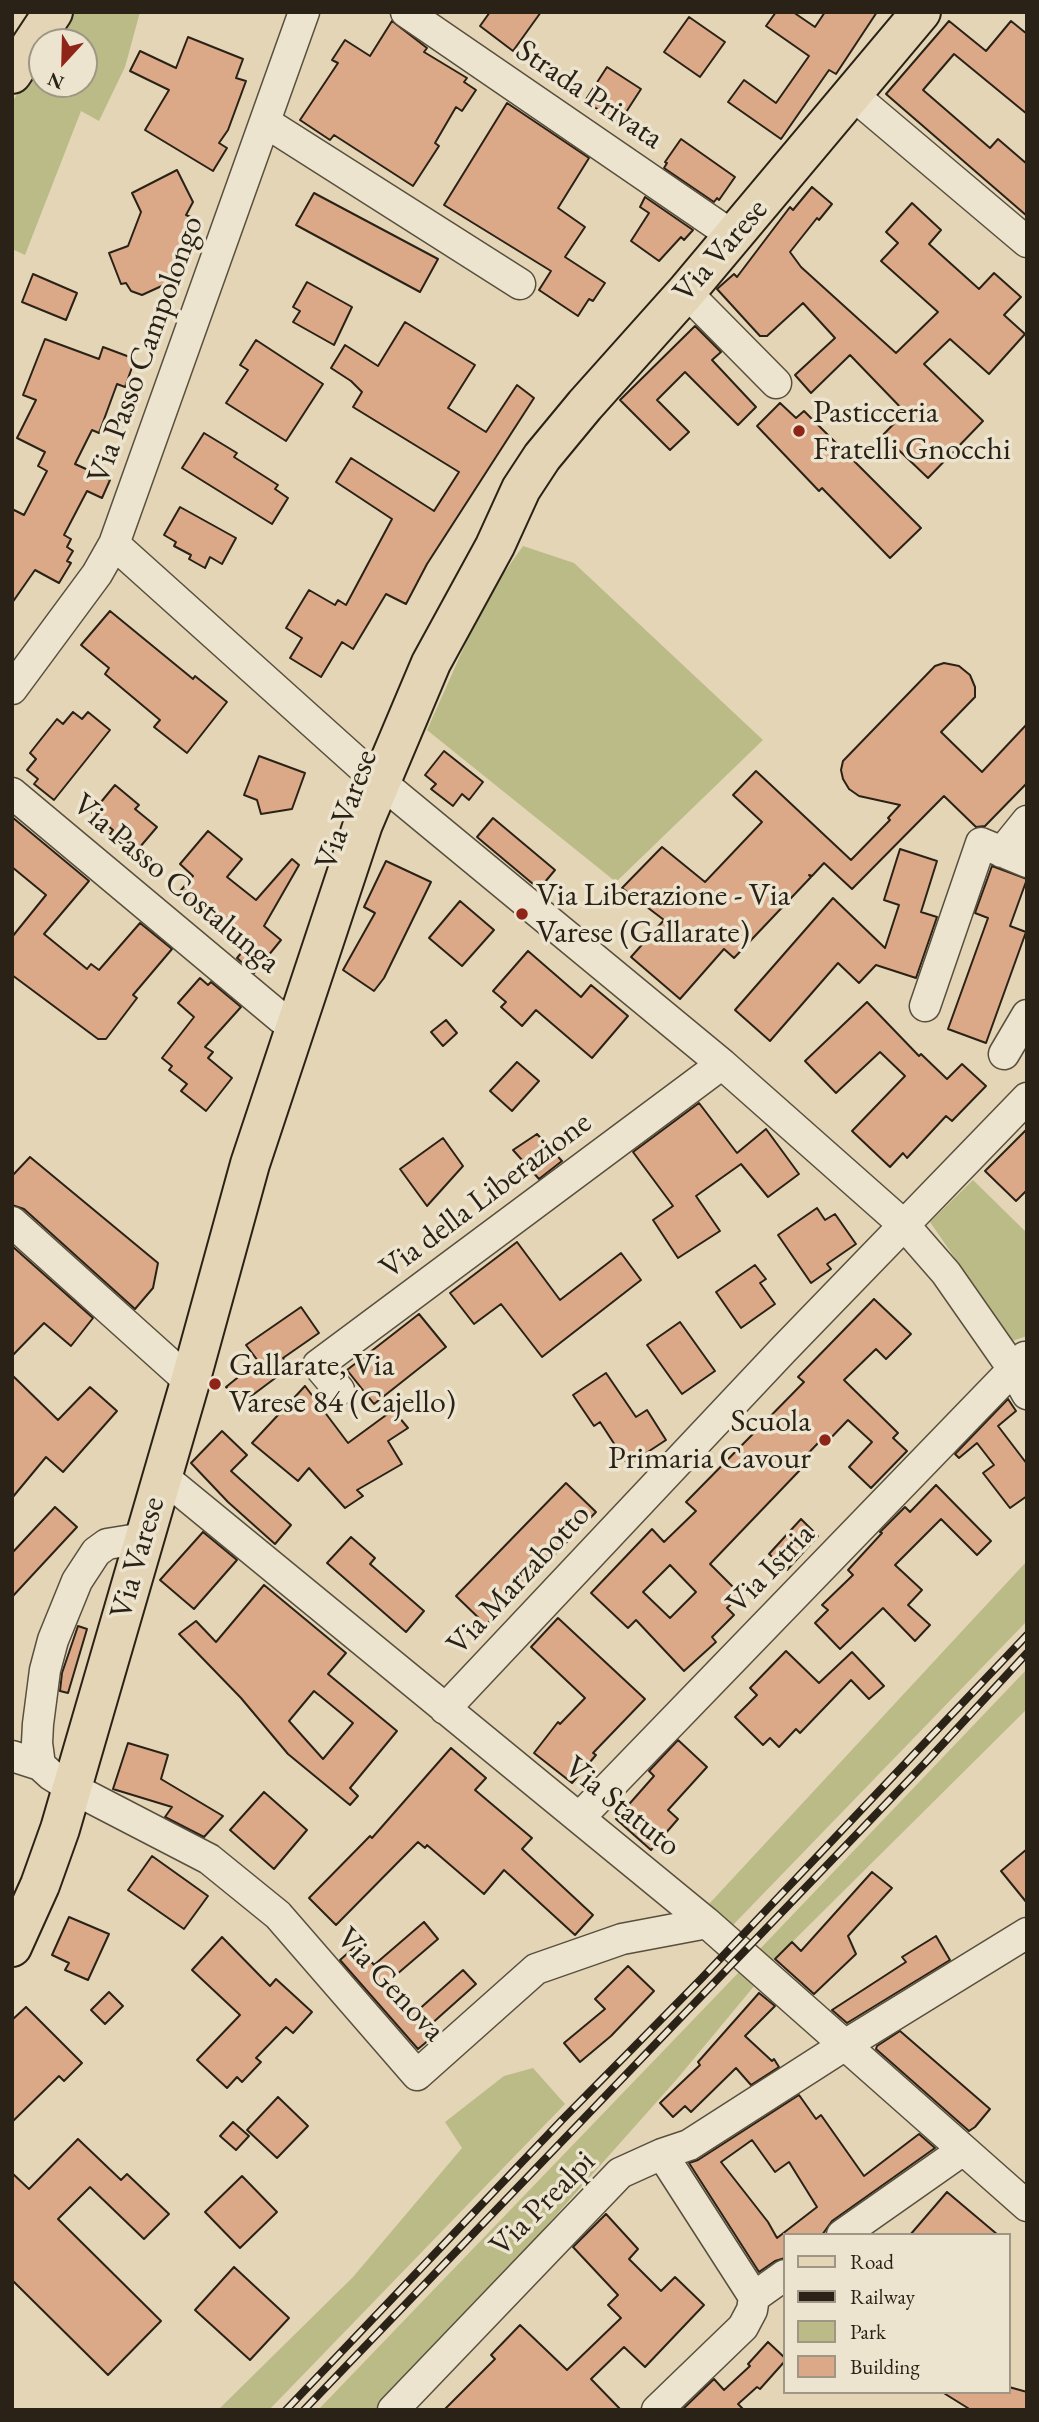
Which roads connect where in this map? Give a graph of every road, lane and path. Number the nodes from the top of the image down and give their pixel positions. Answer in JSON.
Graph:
{"nodes":[{"id":1,"x":53,"y":12,"type":"edge"},
{"id":2,"x":304,"y":12,"type":"edge"},
{"id":3,"x":406,"y":12,"type":"edge"},
{"id":4,"x":921,"y":12,"type":"edge"},
{"id":5,"x":12,"y":74,"type":"edge"},
{"id":6,"x":853,"y":95,"type":"junction"},
{"id":7,"x":265,"y":122,"type":"junction"},
{"id":8,"x":733,"y":236,"type":"junction"},
{"id":9,"x":1027,"y":243,"type":"edge"},
{"id":10,"x":520,"y":284,"type":"dead end"},
{"id":11,"x":686,"y":292,"type":"junction"},
{"id":12,"x":776,"y":383,"type":"dead end"},
{"id":13,"x":114,"y":544,"type":"junction"},
{"id":14,"x":12,"y":689,"type":"edge"},
{"id":15,"x":370,"y":774,"type":"junction"},
{"id":16,"x":12,"y":793,"type":"edge"},
{"id":17,"x":1027,"y":821,"type":"edge"},
{"id":18,"x":1014,"y":857,"type":"edge"},
{"id":19,"x":925,"y":1006,"type":"dead end"},
{"id":20,"x":1027,"y":1014,"type":"edge"},
{"id":21,"x":289,"y":1022,"type":"junction"},
{"id":22,"x":1004,"y":1054,"type":"dead end"},
{"id":23,"x":722,"y":1064,"type":"junction"},
{"id":24,"x":1027,"y":1098,"type":"edge"},
{"id":25,"x":12,"y":1222,"type":"edge"},
{"id":26,"x":905,"y":1226,"type":"junction"},
{"id":27,"x":1022,"y":1373,"type":"edge"},
{"id":28,"x":190,"y":1382,"type":"junction"},
{"id":29,"x":339,"y":1390,"type":"dead end"},
{"id":30,"x":162,"y":1475,"type":"junction"},
{"id":31,"x":144,"y":1538,"type":"junction"},
{"id":32,"x":445,"y":1709,"type":"junction"},
{"id":33,"x":26,"y":1761,"type":"edge"},
{"id":34,"x":72,"y":1788,"type":"junction"},
{"id":35,"x":580,"y":1817,"type":"junction"},
{"id":36,"x":707,"y":1923,"type":"junction"},
{"id":37,"x":1027,"y":1933,"type":"edge"},
{"id":38,"x":12,"y":1947,"type":"edge"},
{"id":39,"x":845,"y":2045,"type":"junction"},
{"id":40,"x":963,"y":2150,"type":"junction"},
{"id":41,"x":662,"y":2154,"type":"junction"},
{"id":42,"x":1027,"y":2206,"type":"edge"},
{"id":43,"x":845,"y":2233,"type":"edge"},
{"id":44,"x":783,"y":2276,"type":"edge"},
{"id":45,"x":754,"y":2297,"type":"junction"},
{"id":46,"x":393,"y":2410,"type":"edge"},
{"id":47,"x":657,"y":2410,"type":"edge"}],
"edges":[{"from":1,"to":5,"type":"main road"},
{"from":2,"to":7,"type":"street","name":"Via Passo Campolongo"},
{"from":3,"to":8,"type":"street","name":"Strada Privata"},
{"from":4,"to":6,"type":"main road","name":"Via Varese"},
{"from":6,"to":8,"type":"main road","name":"Via Varese"},
{"from":6,"to":9,"type":"street"},
{"from":7,"to":10,"type":"street"},
{"from":7,"to":13,"type":"street","name":"Via Passo Campolongo"},
{"from":8,"to":11,"type":"main road","name":"Via Varese"},
{"from":11,"to":12,"type":"street"},
{"from":11,"to":15,"type":"main road","name":"Via Varese"},
{"from":13,"to":14,"type":"street","name":"Via Passo Campolongo"},
{"from":13,"to":15,"type":"street"},
{"from":15,"to":21,"type":"main road","name":"Via Varese"},
{"from":15,"to":23,"type":"street"},
{"from":16,"to":21,"type":"street","name":"Via Passo Costalunga"},
{"from":17,"to":18,"type":"street"},
{"from":18,"to":19,"type":"street"},
{"from":20,"to":22,"type":"street"},
{"from":21,"to":28,"type":"main road","name":"Via Varese"},
{"from":23,"to":26,"type":"street"},
{"from":23,"to":29,"type":"street","name":"Via della Liberazione"},
{"from":24,"to":26,"type":"street","name":"Via Marzabotto"},
{"from":25,"to":28,"type":"street"},
{"from":26,"to":27,"type":"street"},
{"from":26,"to":32,"type":"street","name":"Via Marzabotto"},
{"from":27,"to":35,"type":"street","name":"Via Istria"},
{"from":28,"to":30,"type":"main road","name":"Via Varese"},
{"from":30,"to":31,"type":"main road","name":"Via Varese"},
{"from":30,"to":32,"type":"street","name":"Via Statuto"},
{"from":31,"to":33,"type":"street"},
{"from":31,"to":34,"type":"main road","name":"Via Varese"},
{"from":32,"to":35,"type":"street","name":"Via Statuto"},
{"from":33,"to":34,"type":"street"},
{"from":34,"to":36,"type":"street","name":"Via Genova"},
{"from":34,"to":38,"type":"main road","name":"Via Varese"},
{"from":35,"to":36,"type":"street","name":"Via Statuto"},
{"from":36,"to":39,"type":"street","name":"Via Statuto"},
{"from":37,"to":39,"type":"street","name":"Via Prealpi"},
{"from":39,"to":40,"type":"street","name":"Via Statuto"},
{"from":39,"to":41,"type":"street","name":"Via Prealpi"},
{"from":40,"to":42,"type":"street","name":"Via Statuto"},
{"from":40,"to":43,"type":"street"},
{"from":41,"to":45,"type":"street"},
{"from":41,"to":46,"type":"street","name":"Via Prealpi"},
{"from":44,"to":45,"type":"street"},
{"from":45,"to":47,"type":"street"}]}
